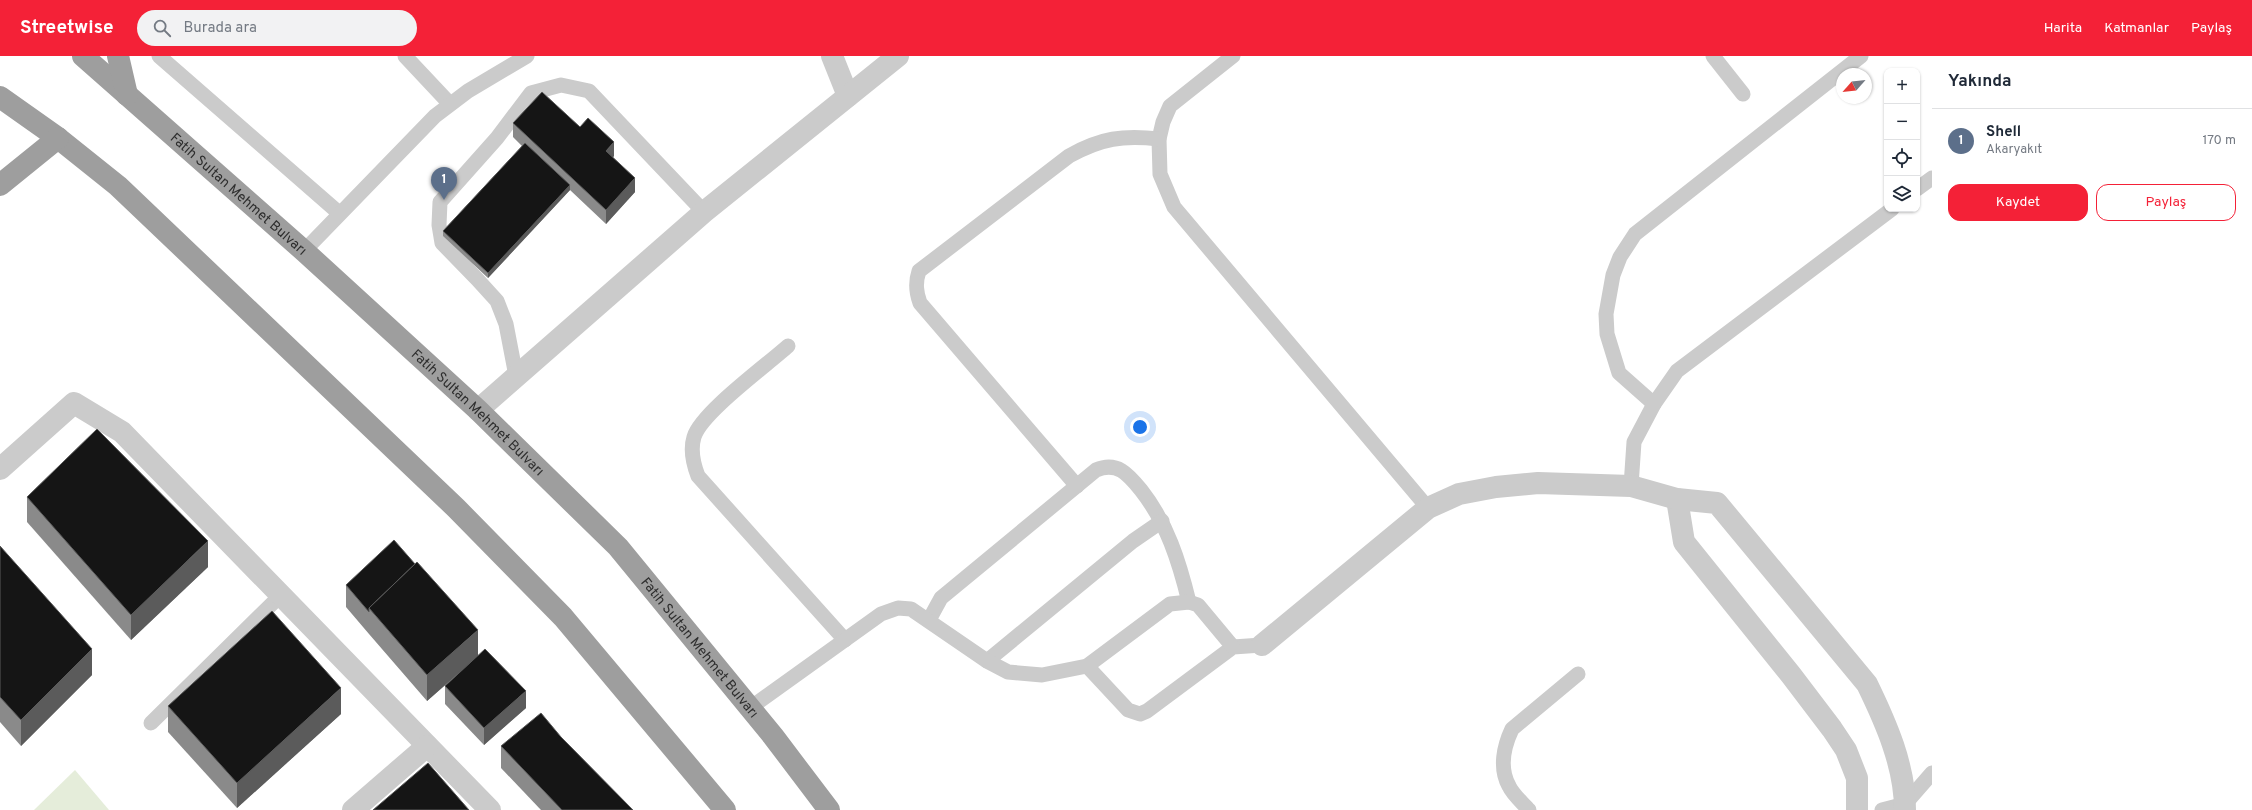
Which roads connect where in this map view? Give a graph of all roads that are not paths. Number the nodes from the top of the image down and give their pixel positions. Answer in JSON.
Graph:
{"nodes":[{"id":1,"x":83,"y":56,"type":"edge"},
{"id":2,"x":159,"y":56,"type":"edge"},
{"id":3,"x":404,"y":56,"type":"edge"},
{"id":4,"x":527,"y":56,"type":"edge"},
{"id":5,"x":832,"y":56,"type":"edge"},
{"id":6,"x":898,"y":56,"type":"edge"},
{"id":7,"x":1233,"y":56,"type":"edge"},
{"id":8,"x":1713,"y":56,"type":"edge"},
{"id":9,"x":1861,"y":56,"type":"edge"},
{"id":10,"x":119,"y":57,"type":"edge"},
{"id":11,"x":1743,"y":94,"type":"dead end"},
{"id":12,"x":127,"y":96,"type":"junction"},
{"id":13,"x":848,"y":96,"type":"junction"},
{"id":14,"x":0,"y":97,"type":"edge"},
{"id":15,"x":450,"y":104,"type":"junction"},
{"id":16,"x":58,"y":138,"type":"junction"},
{"id":17,"x":1159,"y":139,"type":"junction"},
{"id":18,"x":1932,"y":178,"type":"edge"},
{"id":19,"x":0,"y":185,"type":"edge"},
{"id":20,"x":1920,"y":187,"type":"edge"},
{"id":21,"x":704,"y":212,"type":"junction"},
{"id":22,"x":1888,"y":212,"type":"edge"},
{"id":23,"x":339,"y":213,"type":"junction"},
{"id":24,"x":304,"y":251,"type":"junction"},
{"id":25,"x":788,"y":346,"type":"dead end"},
{"id":26,"x":516,"y":376,"type":"junction"},
{"id":27,"x":1654,"y":404,"type":"junction"},
{"id":28,"x":478,"y":410,"type":"junction"},
{"id":29,"x":0,"y":469,"type":"edge"},
{"id":30,"x":1077,"y":486,"type":"junction"},
{"id":31,"x":1631,"y":486,"type":"junction"},
{"id":32,"x":1677,"y":499,"type":"junction"},
{"id":33,"x":1428,"y":508,"type":"junction"},
{"id":34,"x":1162,"y":521,"type":"junction"},
{"id":35,"x":281,"y":595,"type":"junction"},
{"id":36,"x":1189,"y":602,"type":"junction"},
{"id":37,"x":929,"y":620,"type":"junction"},
{"id":38,"x":845,"y":640,"type":"junction"},
{"id":39,"x":1262,"y":645,"type":"joint"},
{"id":40,"x":1233,"y":648,"type":"junction"},
{"id":41,"x":987,"y":661,"type":"junction"},
{"id":42,"x":1087,"y":666,"type":"junction"},
{"id":43,"x":1578,"y":674,"type":"dead end"},
{"id":44,"x":750,"y":708,"type":"junction"},
{"id":45,"x":151,"y":723,"type":"dead end"},
{"id":46,"x":427,"y":746,"type":"junction"},
{"id":47,"x":1932,"y":773,"type":"edge"},
{"id":48,"x":1905,"y":807,"type":"edge"},
{"id":49,"x":353,"y":810,"type":"edge"},
{"id":50,"x":490,"y":810,"type":"edge"},
{"id":51,"x":725,"y":810,"type":"edge"},
{"id":52,"x":828,"y":810,"type":"edge"},
{"id":53,"x":1529,"y":810,"type":"edge"},
{"id":54,"x":1857,"y":810,"type":"edge"},
{"id":55,"x":1882,"y":810,"type":"edge"}],
"edges":[{"from":1,"to":12,"type":"highway","name":"Fatih Sultan Mehmet Bulvarı"},
{"from":2,"to":23,"type":"lane"},
{"from":3,"to":15,"type":"lane"},
{"from":4,"to":15,"type":"lane"},
{"from":5,"to":13,"type":"street"},
{"from":6,"to":13,"type":"street"},
{"from":7,"to":17,"type":"lane"},
{"from":8,"to":11,"type":"lane"},
{"from":9,"to":27,"type":"lane"},
{"from":10,"to":12,"type":"highway"},
{"from":12,"to":24,"type":"highway","name":"Fatih Sultan Mehmet Bulvarı"},
{"from":13,"to":21,"type":"street"},
{"from":14,"to":16,"type":"highway"},
{"from":15,"to":23,"type":"lane"},
{"from":16,"to":19,"type":"highway"},
{"from":16,"to":51,"type":"highway"},
{"from":17,"to":30,"type":"lane"},
{"from":17,"to":33,"type":"lane"},
{"from":18,"to":20,"type":"lane"},
{"from":21,"to":26,"type":"street"},
{"from":21,"to":26,"type":"lane"},
{"from":22,"to":27,"type":"lane"},
{"from":23,"to":24,"type":"lane"},
{"from":24,"to":28,"type":"highway","name":"Fatih Sultan Mehmet Bulvarı"},
{"from":25,"to":38,"type":"lane"},
{"from":26,"to":28,"type":"street"},
{"from":27,"to":31,"type":"lane"},
{"from":28,"to":44,"type":"highway","name":"Fatih Sultan Mehmet Bulvarı"},
{"from":29,"to":35,"type":"street"},
{"from":30,"to":34,"type":"lane"},
{"from":30,"to":37,"type":"lane"},
{"from":31,"to":32,"type":"street"},
{"from":31,"to":33,"type":"street"},
{"from":32,"to":48,"type":"street"},
{"from":32,"to":54,"type":"street"},
{"from":33,"to":39,"type":"street"},
{"from":34,"to":36,"type":"lane"},
{"from":34,"to":41,"type":"lane"},
{"from":35,"to":45,"type":"lane"},
{"from":35,"to":46,"type":"street"},
{"from":36,"to":40,"type":"lane"},
{"from":36,"to":42,"type":"lane"},
{"from":37,"to":38,"type":"lane"},
{"from":37,"to":41,"type":"lane"},
{"from":38,"to":44,"type":"lane"},
{"from":39,"to":40,"type":"lane"},
{"from":40,"to":42,"type":"lane"},
{"from":41,"to":42,"type":"lane"},
{"from":43,"to":53,"type":"lane"},
{"from":44,"to":52,"type":"highway","name":"Fatih Sultan Mehmet Bulvarı"},
{"from":46,"to":49,"type":"street"},
{"from":46,"to":50,"type":"street"},
{"from":47,"to":48,"type":"lane"},
{"from":48,"to":55,"type":"lane"}]}
